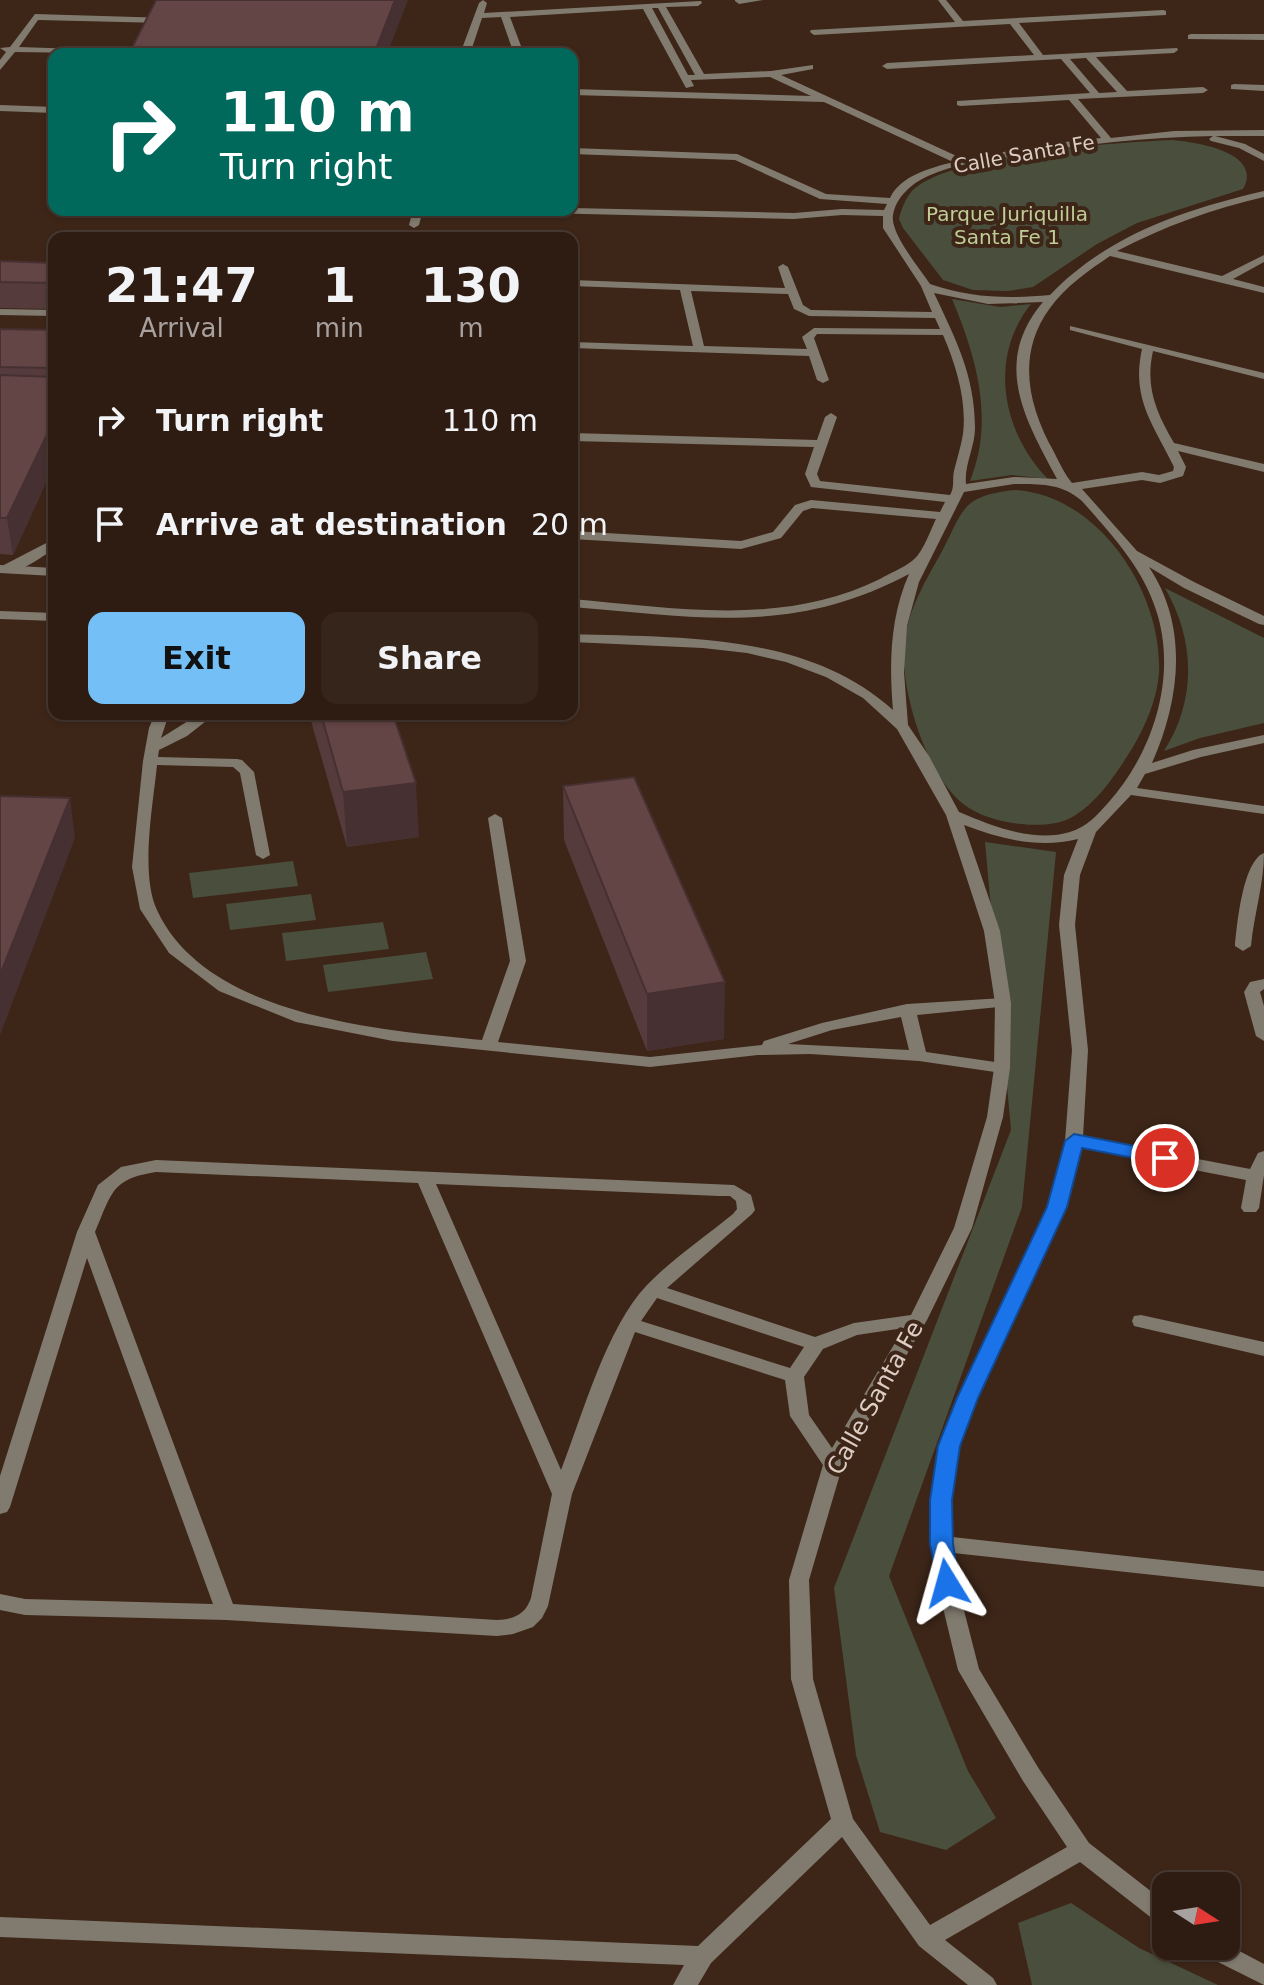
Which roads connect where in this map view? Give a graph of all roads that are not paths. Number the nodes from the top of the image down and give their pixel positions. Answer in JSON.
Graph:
{"nodes":[{"id":1,"x":759,"y":0,"type":"edge"},
{"id":2,"x":942,"y":0,"type":"edge"},
{"id":3,"x":739,"y":1,"type":"edge"},
{"id":4,"x":483,"y":3,"type":"dead end"},
{"id":5,"x":698,"y":3,"type":"dead end"},
{"id":6,"x":646,"y":6,"type":"junction"},
{"id":7,"x":661,"y":6,"type":"junction"},
{"id":8,"x":1163,"y":13,"type":"dead end"},
{"id":9,"x":505,"y":15,"type":"junction"},
{"id":10,"x":478,"y":16,"type":"junction"},
{"id":11,"x":1012,"y":21,"type":"junction"},
{"id":12,"x":961,"y":24,"type":"junction"},
{"id":13,"x":814,"y":32,"type":"dead end"},
{"id":14,"x":1191,"y":37,"type":"dead end"},
{"id":15,"x":1264,"y":37,"type":"edge"},
{"id":16,"x":151,"y":48,"type":"edge"},
{"id":17,"x":467,"y":48,"type":"edge"},
{"id":18,"x":517,"y":48,"type":"edge"},
{"id":19,"x":0,"y":49,"type":"edge"},
{"id":20,"x":12,"y":50,"type":"junction"},
{"id":21,"x":1174,"y":50,"type":"dead end"},
{"id":22,"x":48,"y":51,"type":"edge"},
{"id":23,"x":1089,"y":55,"type":"junction"},
{"id":24,"x":1063,"y":56,"type":"junction"},
{"id":25,"x":1040,"y":57,"type":"junction"},
{"id":26,"x":887,"y":66,"type":"dead end"},
{"id":27,"x":0,"y":67,"type":"edge"},
{"id":28,"x":810,"y":67,"type":"dead end"},
{"id":29,"x":771,"y":74,"type":"junction"},
{"id":30,"x":701,"y":77,"type":"junction"},
{"id":31,"x":685,"y":78,"type":"junction"},
{"id":32,"x":1234,"y":87,"type":"dead end"},
{"id":33,"x":1264,"y":88,"type":"edge"},
{"id":34,"x":1203,"y":90,"type":"dead end"},
{"id":35,"x":578,"y":92,"type":"edge"},
{"id":36,"x":693,"y":95,"type":"junction"},
{"id":37,"x":1125,"y":95,"type":"junction"},
{"id":38,"x":1097,"y":96,"type":"junction"},
{"id":39,"x":1071,"y":97,"type":"junction"},
{"id":40,"x":825,"y":99,"type":"junction"},
{"id":41,"x":960,"y":103,"type":"dead end"},
{"id":42,"x":0,"y":108,"type":"edge"},
{"id":43,"x":48,"y":110,"type":"edge"},
{"id":44,"x":1264,"y":133,"type":"edge"},
{"id":45,"x":1174,"y":134,"type":"junction"},
{"id":46,"x":1107,"y":139,"type":"junction"},
{"id":47,"x":578,"y":151,"type":"edge"},
{"id":48,"x":1264,"y":158,"type":"edge"},
{"id":49,"x":962,"y":162,"type":"junction"},
{"id":50,"x":1264,"y":187,"type":"edge"},
{"id":51,"x":1264,"y":194,"type":"edge"},
{"id":52,"x":1249,"y":197,"type":"junction"},
{"id":53,"x":892,"y":201,"type":"junction"},
{"id":54,"x":578,"y":211,"type":"edge"},
{"id":55,"x":888,"y":213,"type":"junction"},
{"id":56,"x":416,"y":216,"type":"edge"},
{"id":57,"x":414,"y":225,"type":"dead end"},
{"id":58,"x":1108,"y":252,"type":"junction"},
{"id":59,"x":1264,"y":258,"type":"edge"},
{"id":60,"x":783,"y":267,"type":"dead end"},
{"id":61,"x":1223,"y":280,"type":"junction"},
{"id":62,"x":578,"y":283,"type":"edge"},
{"id":63,"x":926,"y":286,"type":"junction"},
{"id":64,"x":685,"y":287,"type":"junction"},
{"id":65,"x":1264,"y":290,"type":"edge"},
{"id":66,"x":791,"y":291,"type":"junction"},
{"id":67,"x":1050,"y":298,"type":"junction"},
{"id":68,"x":0,"y":312,"type":"edge"},
{"id":69,"x":48,"y":313,"type":"edge"},
{"id":70,"x":941,"y":315,"type":"junction"},
{"id":71,"x":1074,"y":328,"type":"dead end"},
{"id":72,"x":947,"y":332,"type":"junction"},
{"id":73,"x":578,"y":345,"type":"edge"},
{"id":74,"x":1148,"y":347,"type":"junction"},
{"id":75,"x":699,"y":349,"type":"junction"},
{"id":76,"x":813,"y":353,"type":"junction"},
{"id":77,"x":1264,"y":376,"type":"edge"},
{"id":78,"x":823,"y":380,"type":"dead end"},
{"id":79,"x":831,"y":417,"type":"dead end"},
{"id":80,"x":578,"y":437,"type":"edge"},
{"id":81,"x":821,"y":444,"type":"junction"},
{"id":82,"x":1171,"y":446,"type":"junction"},
{"id":83,"x":1264,"y":468,"type":"edge"},
{"id":84,"x":1073,"y":489,"type":"junction"},
{"id":85,"x":956,"y":494,"type":"junction"},
{"id":86,"x":945,"y":516,"type":"junction"},
{"id":87,"x":578,"y":535,"type":"edge"},
{"id":88,"x":48,"y":547,"type":"edge"},
{"id":89,"x":1129,"y":550,"type":"junction"},
{"id":90,"x":917,"y":564,"type":"junction"},
{"id":91,"x":2,"y":569,"type":"edge"},
{"id":92,"x":48,"y":572,"type":"edge"},
{"id":93,"x":578,"y":603,"type":"edge"},
{"id":94,"x":0,"y":615,"type":"edge"},
{"id":95,"x":48,"y":617,"type":"edge"},
{"id":96,"x":1264,"y":621,"type":"edge"},
{"id":97,"x":578,"y":638,"type":"edge"},
{"id":98,"x":160,"y":720,"type":"edge"},
{"id":99,"x":200,"y":720,"type":"edge"},
{"id":100,"x":901,"y":726,"type":"junction"},
{"id":101,"x":1264,"y":739,"type":"edge"},
{"id":102,"x":151,"y":754,"type":"junction"},
{"id":103,"x":1140,"y":771,"type":"junction"},
{"id":104,"x":1130,"y":791,"type":"junction"},
{"id":105,"x":1264,"y":810,"type":"edge"},
{"id":106,"x":953,"y":815,"type":"junction"},
{"id":107,"x":495,"y":818,"type":"dead end"},
{"id":108,"x":1089,"y":830,"type":"junction"},
{"id":109,"x":263,"y":855,"type":"dead end"},
{"id":110,"x":1264,"y":857,"type":"edge"},
{"id":111,"x":1243,"y":946,"type":"dead end"},
{"id":112,"x":1264,"y":984,"type":"edge"},
{"id":113,"x":1003,"y":1003,"type":"junction"},
{"id":114,"x":907,"y":1009,"type":"junction"},
{"id":115,"x":1264,"y":1036,"type":"edge"},
{"id":116,"x":489,"y":1044,"type":"junction"},
{"id":117,"x":758,"y":1050,"type":"junction"},
{"id":118,"x":919,"y":1056,"type":"junction"},
{"id":119,"x":1002,"y":1068,"type":"junction"},
{"id":120,"x":1074,"y":1141,"type":"junction"},
{"id":121,"x":1264,"y":1157,"type":"edge"},
{"id":122,"x":1255,"y":1176,"type":"junction"},
{"id":123,"x":425,"y":1179,"type":"junction"},
{"id":124,"x":1250,"y":1208,"type":"dead end"},
{"id":125,"x":86,"y":1232,"type":"junction"},
{"id":126,"x":653,"y":1290,"type":"junction"},
{"id":127,"x":918,"y":1320,"type":"junction"},
{"id":128,"x":1141,"y":1321,"type":"dead end"},
{"id":129,"x":629,"y":1324,"type":"junction"},
{"id":130,"x":816,"y":1344,"type":"junction"},
{"id":131,"x":1264,"y":1349,"type":"edge"},
{"id":132,"x":794,"y":1376,"type":"junction"},
{"id":133,"x":833,"y":1464,"type":"junction"},
{"id":134,"x":562,"y":1494,"type":"junction"},
{"id":135,"x":0,"y":1507,"type":"edge"},
{"id":136,"x":942,"y":1544,"type":"junction"},
{"id":137,"x":1264,"y":1579,"type":"edge"},
{"id":138,"x":0,"y":1602,"type":"edge"},
{"id":139,"x":226,"y":1612,"type":"junction"},
{"id":140,"x":843,"y":1822,"type":"junction"},
{"id":141,"x":1081,"y":1850,"type":"junction"},
{"id":142,"x":1152,"y":1905,"type":"edge"},
{"id":143,"x":0,"y":1927,"type":"edge"},
{"id":144,"x":927,"y":1939,"type":"junction"},
{"id":145,"x":703,"y":1956,"type":"junction"},
{"id":146,"x":1235,"y":1960,"type":"edge"},
{"id":147,"x":1264,"y":1975,"type":"edge"},
{"id":148,"x":685,"y":1985,"type":"edge"},
{"id":149,"x":985,"y":1985,"type":"edge"}],
"edges":[{"from":1,"to":3,"type":"street"},
{"from":2,"to":12,"type":"street"},
{"from":4,"to":10,"type":"street"},
{"from":5,"to":7,"type":"street"},
{"from":6,"to":7,"type":"street"},
{"from":6,"to":9,"type":"street"},
{"from":6,"to":31,"type":"street"},
{"from":7,"to":30,"type":"street"},
{"from":8,"to":11,"type":"street"},
{"from":9,"to":10,"type":"street"},
{"from":9,"to":18,"type":"street"},
{"from":10,"to":17,"type":"street"},
{"from":11,"to":12,"type":"street"},
{"from":11,"to":25,"type":"street"},
{"from":12,"to":13,"type":"street"},
{"from":14,"to":15,"type":"street"},
{"from":16,"to":20,"type":"street"},
{"from":19,"to":20,"type":"street"},
{"from":20,"to":22,"type":"street"},
{"from":20,"to":27,"type":"street"},
{"from":21,"to":23,"type":"street"},
{"from":23,"to":24,"type":"street"},
{"from":23,"to":37,"type":"street"},
{"from":24,"to":25,"type":"street"},
{"from":24,"to":38,"type":"street"},
{"from":25,"to":26,"type":"street"},
{"from":28,"to":29,"type":"street"},
{"from":29,"to":30,"type":"street"},
{"from":29,"to":40,"type":"street"},
{"from":30,"to":31,"type":"street"},
{"from":31,"to":36,"type":"street"},
{"from":32,"to":33,"type":"street"},
{"from":34,"to":37,"type":"street"},
{"from":35,"to":36,"type":"street"},
{"from":36,"to":40,"type":"street"},
{"from":37,"to":38,"type":"street"},
{"from":38,"to":39,"type":"street"},
{"from":39,"to":41,"type":"street"},
{"from":39,"to":46,"type":"street"},
{"from":40,"to":49,"type":"street"},
{"from":42,"to":43,"type":"street"},
{"from":44,"to":45,"type":"street","name":"Calle Santa Fe"},
{"from":45,"to":46,"type":"street","name":"Calle Santa Fe"},
{"from":45,"to":48,"type":"street"},
{"from":46,"to":49,"type":"street","name":"Calle Santa Fe"},
{"from":47,"to":53,"type":"street"},
{"from":49,"to":53,"type":"street","name":"Calle Santa Fe"},
{"from":50,"to":52,"type":"street"},
{"from":51,"to":52,"type":"street"},
{"from":52,"to":58,"type":"street"},
{"from":53,"to":55,"type":"street"},
{"from":54,"to":55,"type":"street"},
{"from":55,"to":63,"type":"street"},
{"from":56,"to":57,"type":"street"},
{"from":58,"to":61,"type":"street"},
{"from":58,"to":67,"type":"street"},
{"from":59,"to":61,"type":"street"},
{"from":60,"to":66,"type":"street"},
{"from":61,"to":65,"type":"street"},
{"from":62,"to":64,"type":"street"},
{"from":63,"to":67,"type":"street"},
{"from":63,"to":70,"type":"street"},
{"from":64,"to":66,"type":"street"},
{"from":64,"to":75,"type":"street"},
{"from":66,"to":70,"type":"street"},
{"from":67,"to":84,"type":"street"},
{"from":68,"to":69,"type":"street"},
{"from":70,"to":72,"type":"street"},
{"from":71,"to":74,"type":"street"},
{"from":72,"to":76,"type":"street"},
{"from":72,"to":85,"type":"street"},
{"from":73,"to":75,"type":"street"},
{"from":74,"to":77,"type":"street"},
{"from":74,"to":82,"type":"street"},
{"from":75,"to":76,"type":"street"},
{"from":76,"to":78,"type":"street"},
{"from":79,"to":81,"type":"street"},
{"from":80,"to":81,"type":"street"},
{"from":81,"to":85,"type":"street"},
{"from":82,"to":83,"type":"street"},
{"from":82,"to":84,"type":"street"},
{"from":84,"to":85,"type":"street"},
{"from":84,"to":89,"type":"street"},
{"from":85,"to":86,"type":"street"},
{"from":86,"to":87,"type":"street"},
{"from":86,"to":90,"type":"street"},
{"from":88,"to":91,"type":"street"},
{"from":89,"to":96,"type":"street"},
{"from":89,"to":103,"type":"street"},
{"from":90,"to":93,"type":"street"},
{"from":90,"to":100,"type":"street"},
{"from":91,"to":92,"type":"street"},
{"from":94,"to":95,"type":"street"},
{"from":97,"to":100,"type":"street"},
{"from":98,"to":102,"type":"street"},
{"from":99,"to":102,"type":"street"},
{"from":100,"to":106,"type":"street","name":"Calle Santa Fe"},
{"from":101,"to":103,"type":"street"},
{"from":102,"to":109,"type":"street"},
{"from":102,"to":116,"type":"street"},
{"from":103,"to":104,"type":"street"},
{"from":104,"to":105,"type":"street"},
{"from":104,"to":108,"type":"street"},
{"from":106,"to":108,"type":"street"},
{"from":106,"to":113,"type":"street","name":"Calle Santa Fe"},
{"from":107,"to":116,"type":"street"},
{"from":108,"to":120,"type":"street"},
{"from":110,"to":111,"type":"street"},
{"from":112,"to":115,"type":"street"},
{"from":113,"to":114,"type":"street"},
{"from":113,"to":119,"type":"street","name":"Calle Santa Fe"},
{"from":114,"to":117,"type":"street"},
{"from":114,"to":118,"type":"street"},
{"from":116,"to":117,"type":"street"},
{"from":117,"to":118,"type":"street"},
{"from":118,"to":119,"type":"street"},
{"from":119,"to":127,"type":"street","name":"Calle Santa Fe"},
{"from":120,"to":122,"type":"street"},
{"from":120,"to":136,"type":"street"},
{"from":121,"to":122,"type":"street"},
{"from":122,"to":124,"type":"street"},
{"from":123,"to":125,"type":"street"},
{"from":123,"to":126,"type":"street"},
{"from":123,"to":134,"type":"street"},
{"from":125,"to":135,"type":"street"},
{"from":125,"to":139,"type":"street"},
{"from":126,"to":129,"type":"street"},
{"from":126,"to":130,"type":"street"},
{"from":127,"to":130,"type":"street"},
{"from":127,"to":133,"type":"street","name":"Calle Santa Fe"},
{"from":128,"to":131,"type":"street"},
{"from":129,"to":132,"type":"street"},
{"from":129,"to":134,"type":"street"},
{"from":130,"to":132,"type":"street"},
{"from":132,"to":133,"type":"street"},
{"from":133,"to":140,"type":"street","name":"Calle Santa Fe"},
{"from":134,"to":139,"type":"street"},
{"from":136,"to":137,"type":"street"},
{"from":136,"to":141,"type":"street"},
{"from":138,"to":139,"type":"street"},
{"from":140,"to":144,"type":"street","name":"Calle Santa Fe"},
{"from":140,"to":145,"type":"street"},
{"from":141,"to":142,"type":"street"},
{"from":141,"to":144,"type":"street"},
{"from":143,"to":145,"type":"street"},
{"from":144,"to":149,"type":"street","name":"Calle Santa Fe"},
{"from":145,"to":148,"type":"street"},
{"from":146,"to":147,"type":"street"}]}
